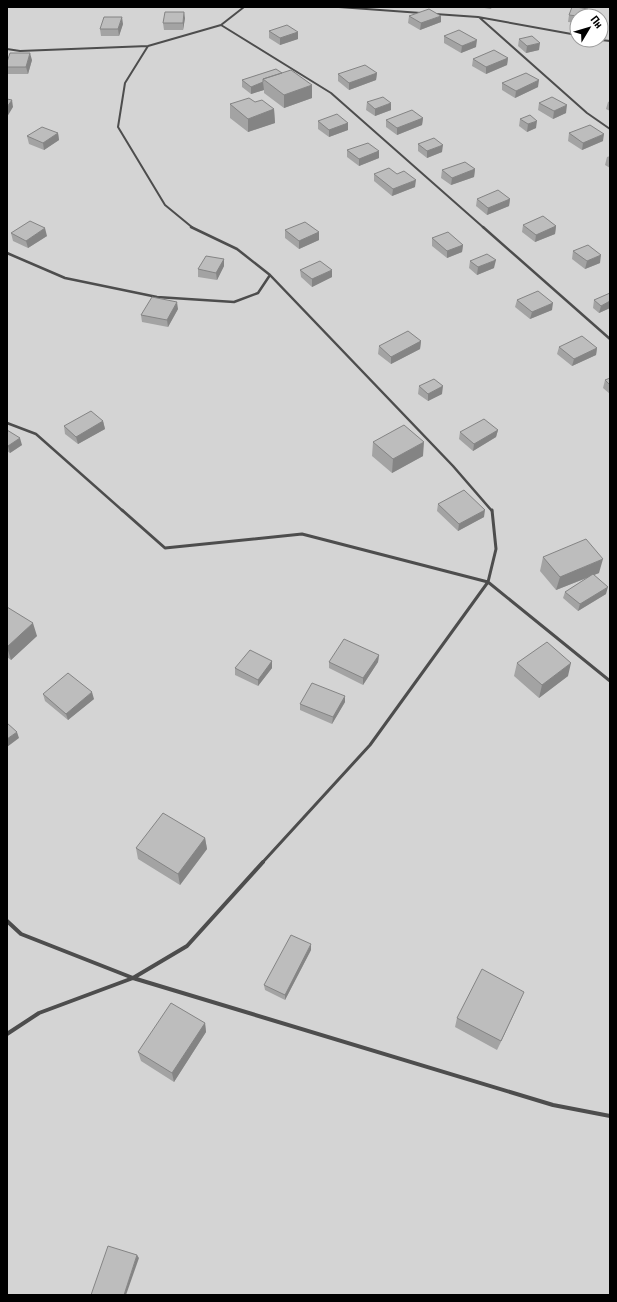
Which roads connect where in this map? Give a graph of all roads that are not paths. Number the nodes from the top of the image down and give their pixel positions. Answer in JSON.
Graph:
{"nodes":[{"id":1,"x":244,"y":7,"type":"edge"},
{"id":2,"x":339,"y":7,"type":"edge"},
{"id":3,"x":424,"y":13,"type":"edge"},
{"id":4,"x":432,"y":14,"type":"edge"},
{"id":5,"x":478,"y":17,"type":"junction"},
{"id":6,"x":222,"y":26,"type":"junction"},
{"id":7,"x":569,"y":34,"type":"edge"},
{"id":8,"x":148,"y":46,"type":"junction"},
{"id":9,"x":7,"y":49,"type":"edge"},
{"id":10,"x":610,"y":129,"type":"edge"},
{"id":11,"x":7,"y":253,"type":"edge"},
{"id":12,"x":270,"y":275,"type":"junction"},
{"id":13,"x":610,"y":339,"type":"edge"},
{"id":14,"x":7,"y":423,"type":"edge"},
{"id":15,"x":488,"y":582,"type":"junction"},
{"id":16,"x":610,"y":682,"type":"edge"},
{"id":17,"x":7,"y":921,"type":"edge"},
{"id":18,"x":133,"y":978,"type":"junction"},
{"id":19,"x":7,"y":1034,"type":"edge"},
{"id":20,"x":610,"y":1116,"type":"edge"}],
"edges":[{"from":1,"to":6,"type":"lane"},
{"from":2,"to":3,"type":"lane"},
{"from":4,"to":5,"type":"lane"},
{"from":5,"to":7,"type":"lane"},
{"from":5,"to":10,"type":"lane"},
{"from":6,"to":8,"type":"lane"},
{"from":6,"to":13,"type":"lane"},
{"from":8,"to":9,"type":"lane"},
{"from":8,"to":12,"type":"lane"},
{"from":11,"to":12,"type":"lane"},
{"from":12,"to":15,"type":"lane"},
{"from":14,"to":15,"type":"lane"},
{"from":15,"to":16,"type":"lane"},
{"from":15,"to":18,"type":"lane"},
{"from":17,"to":18,"type":"lane"},
{"from":18,"to":19,"type":"lane"},
{"from":18,"to":20,"type":"lane"}]}
